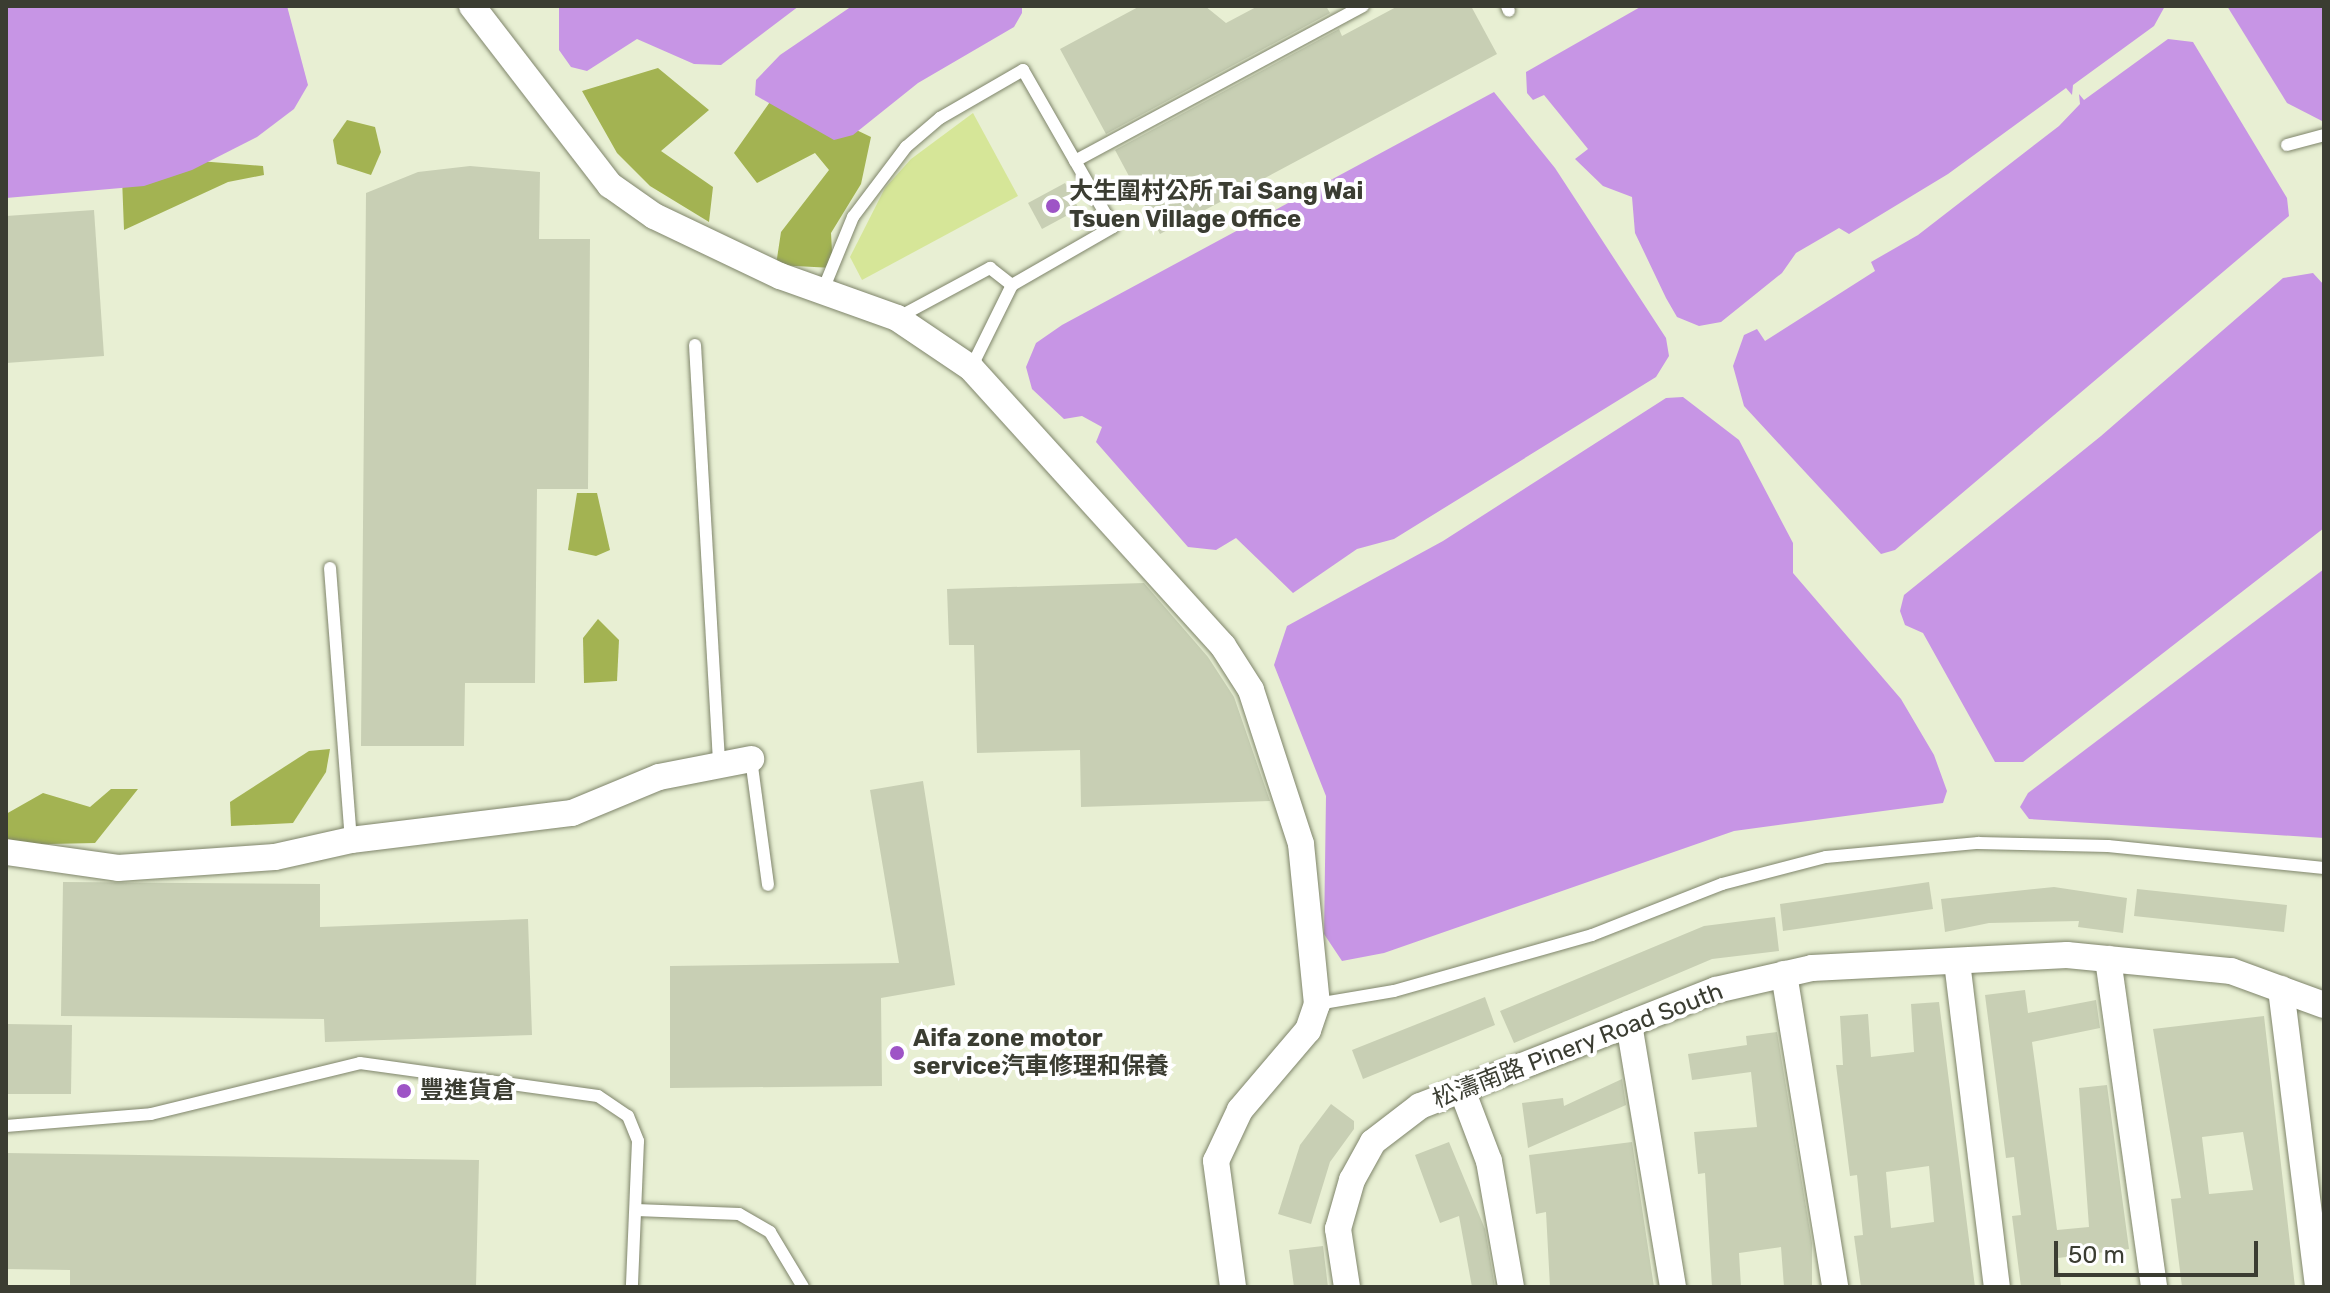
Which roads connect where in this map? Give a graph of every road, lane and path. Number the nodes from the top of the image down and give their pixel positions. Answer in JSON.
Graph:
{"nodes":[{"id":1,"x":472,"y":6,"type":"edge"},
{"id":2,"x":1363,"y":6,"type":"edge"},
{"id":3,"x":2324,"y":135,"type":"edge"},
{"id":4,"x":2287,"y":145,"type":"dead end"},
{"id":5,"x":1075,"y":161,"type":"junction"},
{"id":6,"x":1012,"y":285,"type":"junction"},
{"id":7,"x":823,"y":290,"type":"junction"},
{"id":8,"x":897,"y":318,"type":"junction"},
{"id":9,"x":695,"y":345,"type":"dead end"},
{"id":10,"x":971,"y":368,"type":"junction"},
{"id":11,"x":330,"y":568,"type":"dead end"},
{"id":12,"x":751,"y":759,"type":"joint"},
{"id":13,"x":719,"y":761,"type":"junction"},
{"id":14,"x":351,"y":840,"type":"junction"},
{"id":15,"x":6,"y":852,"type":"edge"},
{"id":16,"x":2324,"y":868,"type":"edge"},
{"id":17,"x":768,"y":885,"type":"dead end"},
{"id":18,"x":2108,"y":959,"type":"junction"},
{"id":19,"x":1957,"y":962,"type":"junction"},
{"id":20,"x":1784,"y":974,"type":"junction"},
{"id":21,"x":2281,"y":989,"type":"junction"},
{"id":22,"x":1317,"y":1004,"type":"junction"},
{"id":23,"x":2324,"y":1005,"type":"edge"},
{"id":24,"x":1629,"y":1024,"type":"junction"},
{"id":25,"x":1462,"y":1090,"type":"junction"},
{"id":26,"x":6,"y":1126,"type":"edge"},
{"id":27,"x":636,"y":1210,"type":"junction"},
{"id":28,"x":632,"y":1287,"type":"edge"},
{"id":29,"x":803,"y":1287,"type":"edge"},
{"id":30,"x":1233,"y":1287,"type":"edge"},
{"id":31,"x":1347,"y":1287,"type":"edge"},
{"id":32,"x":1511,"y":1287,"type":"edge"},
{"id":33,"x":1673,"y":1287,"type":"edge"},
{"id":34,"x":1835,"y":1287,"type":"edge"},
{"id":35,"x":1997,"y":1287,"type":"edge"},
{"id":36,"x":2154,"y":1287,"type":"edge"},
{"id":37,"x":2318,"y":1287,"type":"edge"}],
"edges":[{"from":1,"to":7,"type":"street"},
{"from":2,"to":5,"type":"lane"},
{"from":3,"to":4,"type":"lane"},
{"from":5,"to":6,"type":"lane"},
{"from":5,"to":7,"type":"lane"},
{"from":6,"to":8,"type":"lane"},
{"from":6,"to":10,"type":"lane"},
{"from":7,"to":8,"type":"street"},
{"from":8,"to":10,"type":"street"},
{"from":9,"to":13,"type":"lane"},
{"from":10,"to":22,"type":"street"},
{"from":11,"to":14,"type":"lane"},
{"from":12,"to":13,"type":"street"},
{"from":12,"to":17,"type":"lane"},
{"from":13,"to":14,"type":"street"},
{"from":14,"to":15,"type":"street"},
{"from":16,"to":22,"type":"lane"},
{"from":18,"to":19,"type":"street","name":"松濤南路 Pinery Road South"},
{"from":18,"to":21,"type":"street","name":"松濤南路 Pinery Road South"},
{"from":18,"to":36,"type":"street"},
{"from":19,"to":20,"type":"street","name":"松濤南路 Pinery Road South"},
{"from":19,"to":35,"type":"street"},
{"from":20,"to":24,"type":"street","name":"松濤南路 Pinery Road South"},
{"from":20,"to":34,"type":"street"},
{"from":21,"to":23,"type":"street","name":"松濤南路 Pinery Road South"},
{"from":21,"to":37,"type":"street"},
{"from":22,"to":30,"type":"street"},
{"from":24,"to":25,"type":"street","name":"松濤南路 Pinery Road South"},
{"from":24,"to":33,"type":"street"},
{"from":25,"to":31,"type":"street","name":"松濤南路 Pinery Road South"},
{"from":25,"to":32,"type":"street"},
{"from":26,"to":27,"type":"lane"},
{"from":27,"to":28,"type":"lane"},
{"from":27,"to":29,"type":"lane"}]}
